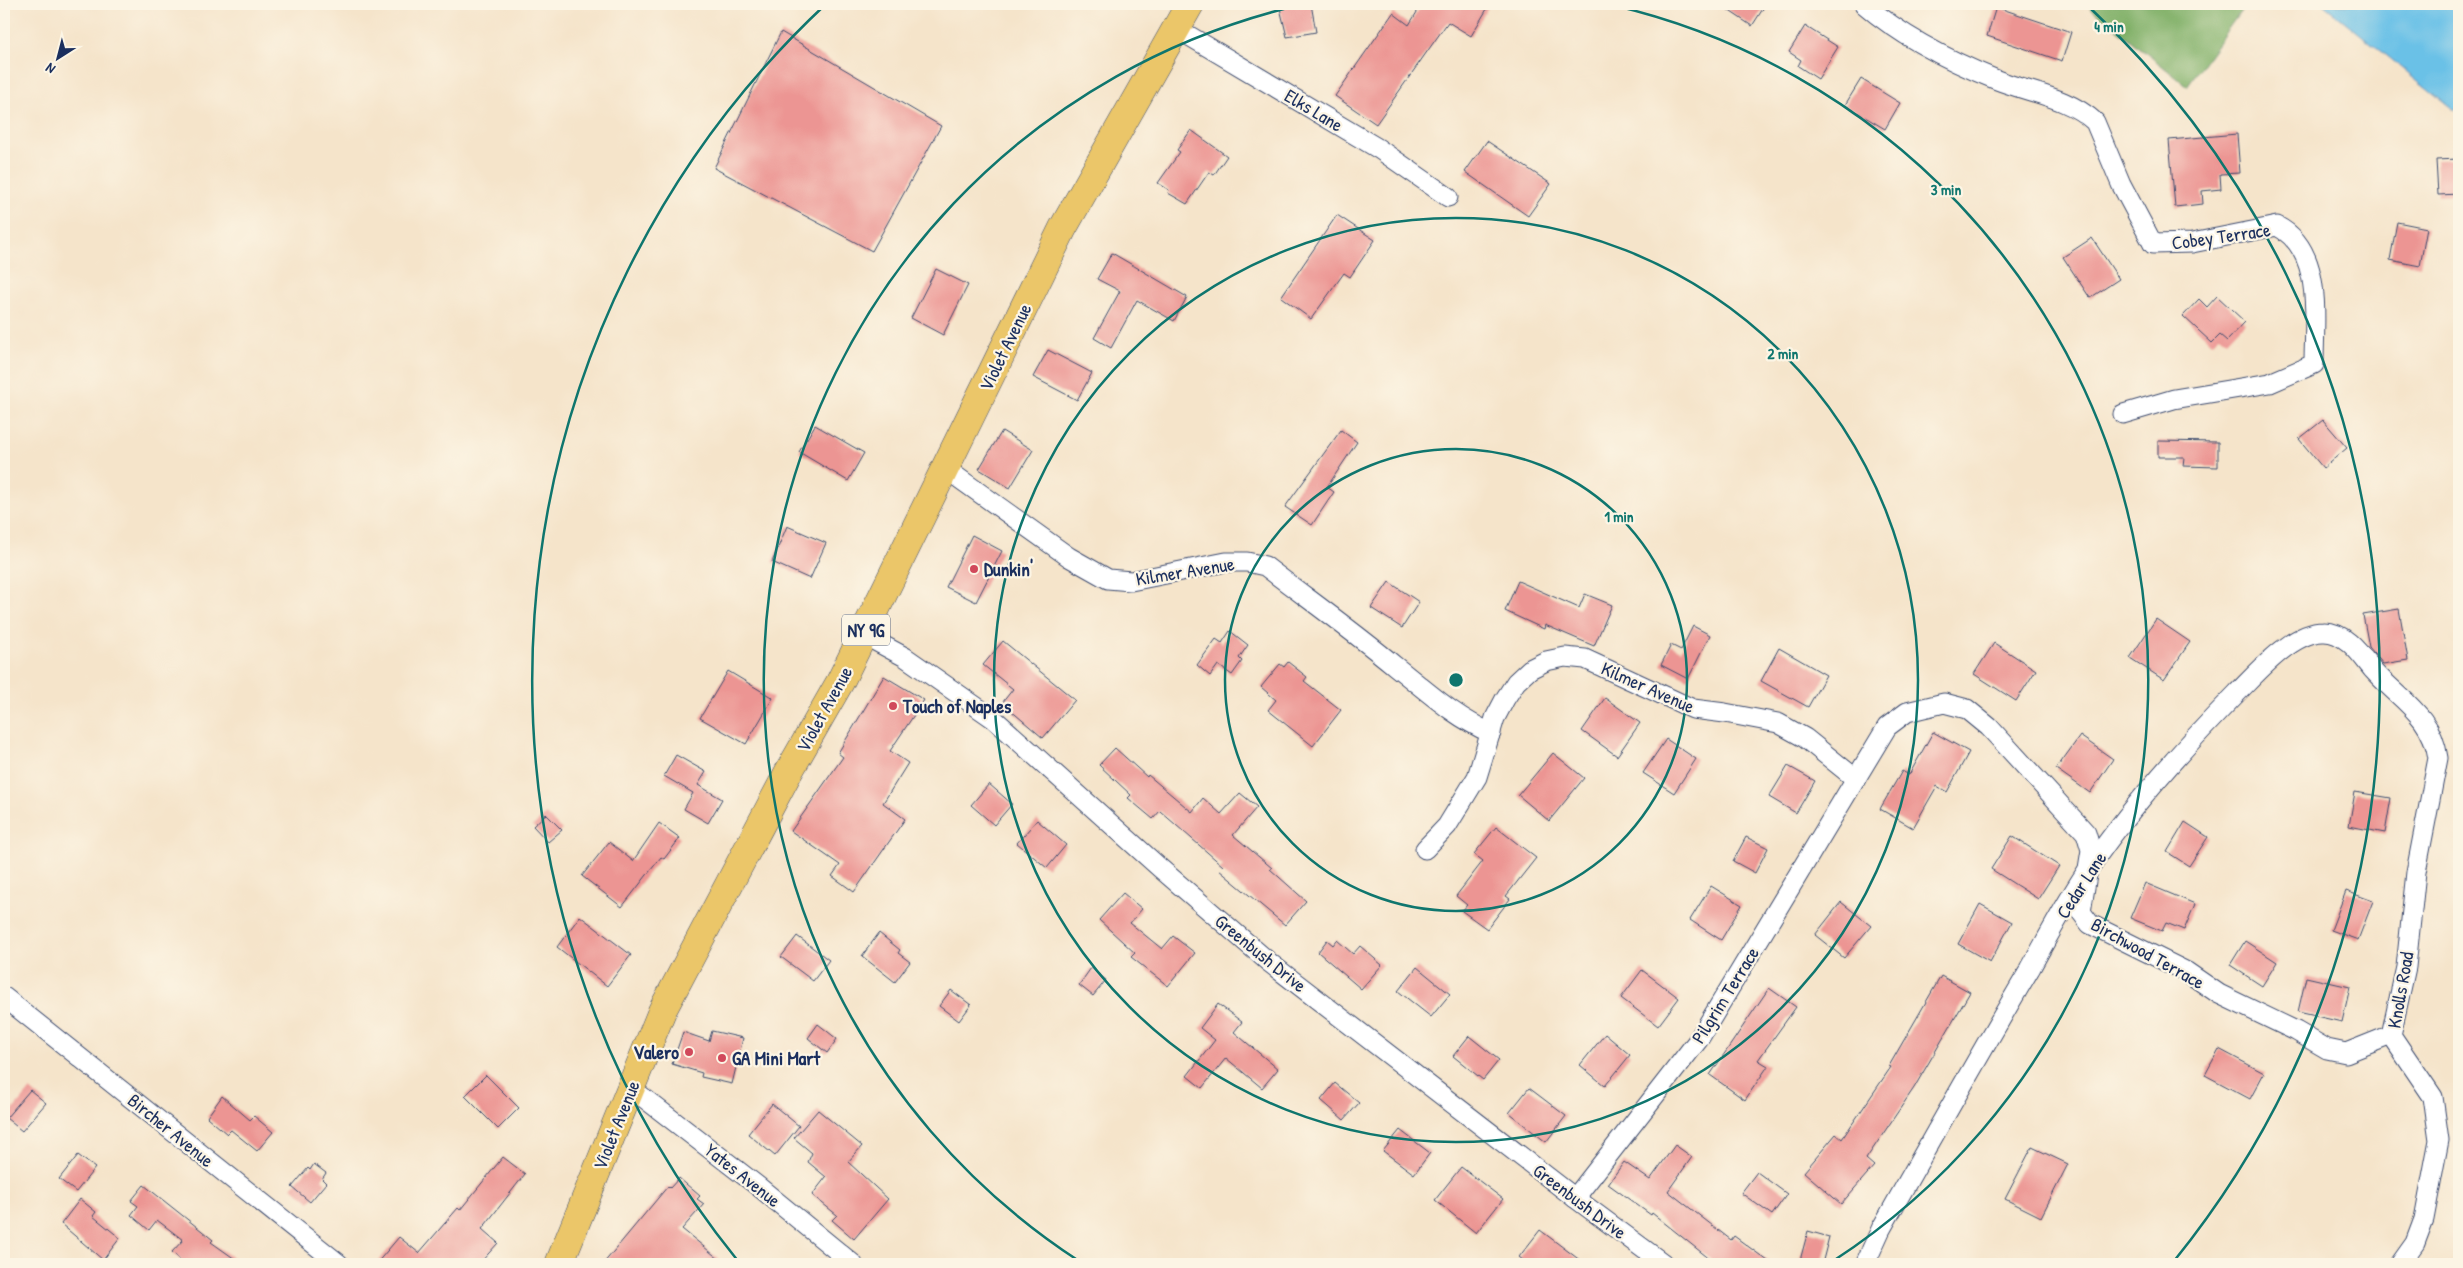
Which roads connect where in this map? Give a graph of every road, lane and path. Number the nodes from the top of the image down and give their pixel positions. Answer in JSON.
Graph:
{"nodes":[{"id":1,"x":1190,"y":4,"type":"edge"},
{"id":2,"x":1864,"y":4,"type":"edge"},
{"id":3,"x":1176,"y":28,"type":"junction"},
{"id":4,"x":1448,"y":197,"type":"dead end"},
{"id":5,"x":2122,"y":414,"type":"dead end"},
{"id":6,"x":946,"y":469,"type":"junction"},
{"id":7,"x":864,"y":635,"type":"junction"},
{"id":8,"x":1491,"y":733,"type":"junction"},
{"id":9,"x":2438,"y":758,"type":"joint"},
{"id":10,"x":1856,"y":779,"type":"junction"},
{"id":11,"x":1426,"y":849,"type":"dead end"},
{"id":12,"x":2089,"y":868,"type":"junction"},
{"id":13,"x":4,"y":997,"type":"edge"},
{"id":14,"x":2391,"y":1035,"type":"junction"},
{"id":15,"x":631,"y":1088,"type":"junction"},
{"id":16,"x":1575,"y":1198,"type":"junction"},
{"id":17,"x":339,"y":1264,"type":"edge"},
{"id":18,"x":559,"y":1264,"type":"edge"},
{"id":19,"x":853,"y":1264,"type":"edge"},
{"id":20,"x":1664,"y":1264,"type":"edge"},
{"id":21,"x":1865,"y":1264,"type":"edge"},
{"id":22,"x":2400,"y":1264,"type":"edge"}],
"edges":[{"from":1,"to":3,"type":"main road","name":"Violet Avenue","number":"NY 9G"},
{"from":2,"to":5,"type":"street","name":"Cobey Terrace"},
{"from":3,"to":4,"type":"street","name":"Elks Lane"},
{"from":3,"to":6,"type":"main road","name":"Violet Avenue","number":"NY 9G"},
{"from":6,"to":7,"type":"main road","name":"Violet Avenue","number":"NY 9G"},
{"from":6,"to":8,"type":"street","name":"Kilmer Avenue"},
{"from":7,"to":15,"type":"main road","name":"Violet Avenue","number":"NY 9G"},
{"from":7,"to":16,"type":"street","name":"Greenbush Drive"},
{"from":8,"to":10,"type":"street","name":"Kilmer Avenue"},
{"from":8,"to":11,"type":"street","name":"Kilmer Avenue"},
{"from":9,"to":12,"type":"street","name":"Cedar Lane"},
{"from":9,"to":14,"type":"street","name":"Knolls Road"},
{"from":10,"to":12,"type":"street","name":"Birchwood Terrace"},
{"from":10,"to":16,"type":"street","name":"Pilgrim Terrace"},
{"from":12,"to":14,"type":"street","name":"Birchwood Terrace"},
{"from":12,"to":21,"type":"street","name":"Cedar Lane"},
{"from":13,"to":17,"type":"street","name":"Bircher Avenue"},
{"from":14,"to":22,"type":"street","name":"Knolls Road"},
{"from":15,"to":18,"type":"main road","name":"Violet Avenue","number":"NY 9G"},
{"from":15,"to":19,"type":"street","name":"Yates Avenue"},
{"from":16,"to":20,"type":"street","name":"Greenbush Drive"}]}
